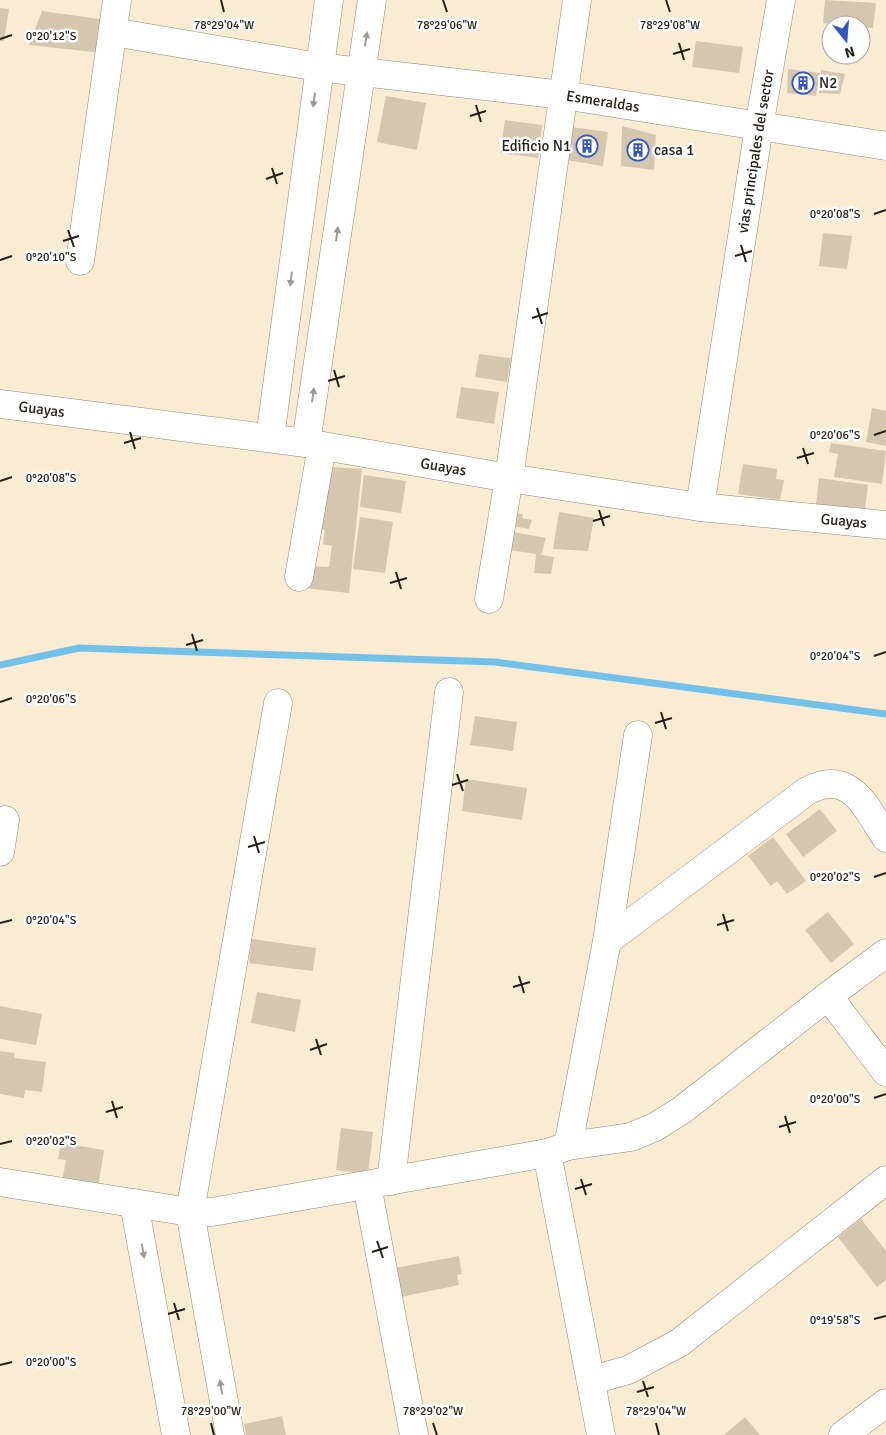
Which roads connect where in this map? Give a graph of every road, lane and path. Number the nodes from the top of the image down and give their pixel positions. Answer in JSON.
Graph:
{"nodes":[{"id":1,"x":117,"y":0,"type":"edge"},
{"id":2,"x":328,"y":0,"type":"edge"},
{"id":3,"x":372,"y":0,"type":"edge"},
{"id":4,"x":577,"y":0,"type":"edge"},
{"id":5,"x":781,"y":0,"type":"edge"},
{"id":6,"x":113,"y":32,"type":"junction"},
{"id":7,"x":318,"y":67,"type":"junction"},
{"id":8,"x":360,"y":72,"type":"junction"},
{"id":9,"x":563,"y":95,"type":"junction"},
{"id":10,"x":753,"y":126,"type":"junction"},
{"id":11,"x":886,"y":146,"type":"edge"},
{"id":12,"x":80,"y":261,"type":"dead end"},
{"id":13,"x":0,"y":404,"type":"edge"},
{"id":14,"x":270,"y":438,"type":"junction"},
{"id":15,"x":314,"y":444,"type":"junction"},
{"id":16,"x":508,"y":478,"type":"junction"},
{"id":17,"x":700,"y":507,"type":"junction"},
{"id":18,"x":886,"y":525,"type":"edge"},
{"id":19,"x":299,"y":577,"type":"dead end"},
{"id":20,"x":489,"y":599,"type":"dead end"},
{"id":21,"x":449,"y":692,"type":"dead end"},
{"id":22,"x":278,"y":703,"type":"dead end"},
{"id":23,"x":638,"y":735,"type":"dead end"},
{"id":24,"x":5,"y":820,"type":"dead end"},
{"id":25,"x":886,"y":838,"type":"edge"},
{"id":26,"x":0,"y":852,"type":"edge"},
{"id":27,"x":608,"y":941,"type":"junction"},
{"id":28,"x":886,"y":953,"type":"edge"},
{"id":29,"x":828,"y":996,"type":"junction"},
{"id":30,"x":886,"y":1072,"type":"edge"},
{"id":31,"x":558,"y":1149,"type":"junction"},
{"id":32,"x":886,"y":1180,"type":"edge"},
{"id":33,"x":0,"y":1182,"type":"edge"},
{"id":34,"x":379,"y":1183,"type":"junction"},
{"id":35,"x":134,"y":1203,"type":"junction"},
{"id":36,"x":190,"y":1212,"type":"junction"},
{"id":37,"x":592,"y":1380,"type":"junction"},
{"id":38,"x":886,"y":1403,"type":"edge"},
{"id":39,"x":176,"y":1435,"type":"edge"},
{"id":40,"x":230,"y":1435,"type":"edge"},
{"id":41,"x":414,"y":1435,"type":"edge"},
{"id":42,"x":601,"y":1435,"type":"edge"},
{"id":43,"x":843,"y":1435,"type":"edge"}],
"edges":[{"from":1,"to":6,"type":"street"},
{"from":2,"to":7,"type":"street"},
{"from":8,"to":3,"type":"street","one_way":true},
{"from":4,"to":9,"type":"street"},
{"from":5,"to":10,"type":"street","name":"vias principales del sector"},
{"from":6,"to":7,"type":"street"},
{"from":6,"to":12,"type":"street"},
{"from":7,"to":8,"type":"street"},
{"from":7,"to":14,"type":"street","one_way":true},
{"from":8,"to":9,"type":"street"},
{"from":15,"to":8,"type":"street","one_way":true},
{"from":9,"to":10,"type":"street"},
{"from":9,"to":16,"type":"street"},
{"from":10,"to":11,"type":"street"},
{"from":10,"to":17,"type":"street","name":"vias principales del sector"},
{"from":13,"to":14,"type":"street","name":"Guayas"},
{"from":14,"to":15,"type":"street","name":"Guayas"},
{"from":15,"to":16,"type":"street","name":"Guayas"},
{"from":15,"to":19,"type":"street"},
{"from":16,"to":17,"type":"street","name":"Guayas"},
{"from":16,"to":20,"type":"street"},
{"from":17,"to":18,"type":"street","name":"Guayas"},
{"from":21,"to":34,"type":"street"},
{"from":22,"to":36,"type":"street"},
{"from":23,"to":27,"type":"street"},
{"from":24,"to":26,"type":"street"},
{"from":25,"to":27,"type":"street"},
{"from":27,"to":31,"type":"street"},
{"from":28,"to":29,"type":"street"},
{"from":29,"to":30,"type":"street"},
{"from":29,"to":31,"type":"street"},
{"from":31,"to":34,"type":"street"},
{"from":31,"to":37,"type":"street"},
{"from":32,"to":37,"type":"street"},
{"from":33,"to":35,"type":"street"},
{"from":34,"to":36,"type":"street"},
{"from":34,"to":41,"type":"street"},
{"from":35,"to":36,"type":"street"},
{"from":35,"to":39,"type":"street","one_way":true},
{"from":40,"to":36,"type":"street","one_way":true},
{"from":37,"to":42,"type":"street"},
{"from":38,"to":43,"type":"street"}]}
